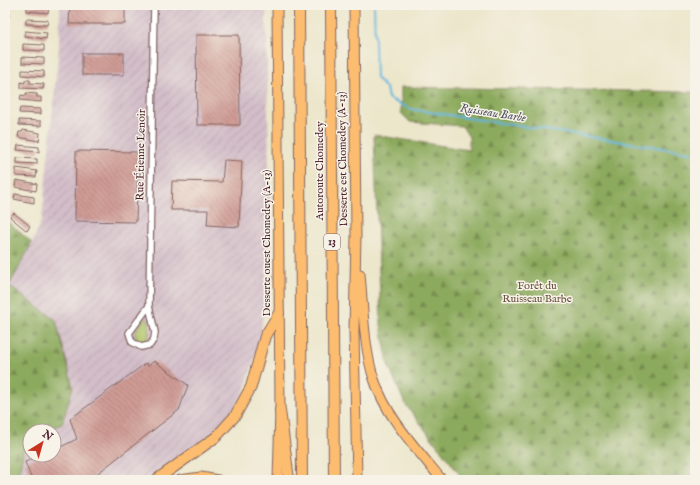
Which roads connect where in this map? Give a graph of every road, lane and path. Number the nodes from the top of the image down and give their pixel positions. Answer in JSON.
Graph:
{"nodes":[{"id":1,"x":154,"y":5,"type":"edge"},
{"id":2,"x":277,"y":5,"type":"edge"},
{"id":3,"x":299,"y":5,"type":"edge"},
{"id":4,"x":330,"y":5,"type":"edge"},
{"id":5,"x":354,"y":5,"type":"edge"},
{"id":6,"x":356,"y":236,"type":"junction"},
{"id":7,"x":149,"y":306,"type":"junction"},
{"id":8,"x":279,"y":313,"type":"junction"},
{"id":9,"x":280,"y":410,"type":"junction"},
{"id":10,"x":156,"y":480,"type":"edge"},
{"id":11,"x":180,"y":480,"type":"edge"},
{"id":12,"x":218,"y":480,"type":"edge"},
{"id":13,"x":278,"y":480,"type":"edge"},
{"id":14,"x":289,"y":480,"type":"edge"},
{"id":15,"x":302,"y":480,"type":"edge"},
{"id":16,"x":334,"y":480,"type":"edge"},
{"id":17,"x":357,"y":480,"type":"edge"},
{"id":18,"x":442,"y":480,"type":"edge"}],
"edges":[{"from":1,"to":7,"type":"street","name":"Rue Étienne Lenoir"},
{"from":2,"to":8,"type":"main road","name":"Desserte ouest Chomedey (A-13)"},
{"from":3,"to":15,"type":"highway","name":"Autoroute Chomedey"},
{"from":4,"to":16,"type":"highway","name":"Autoroute Chomedey","number":"13"},
{"from":5,"to":6,"type":"main road","name":"Desserte est Chomedey (A-13)"},
{"from":6,"to":17,"type":"main road","name":"Desserte est Chomedey (A-13)"},
{"from":6,"to":18,"type":"main road"},
{"from":7,"to":7,"type":"street","name":"Rue Étienne Lenoir"},
{"from":8,"to":9,"type":"main road","name":"Desserte ouest Chomedey (A-13)"},
{"from":8,"to":10,"type":"highway"},
{"from":9,"to":13,"type":"main road","name":"Desserte ouest Chomedey (A-13)"},
{"from":9,"to":14,"type":"highway"},
{"from":11,"to":12,"type":"main road"}]}
